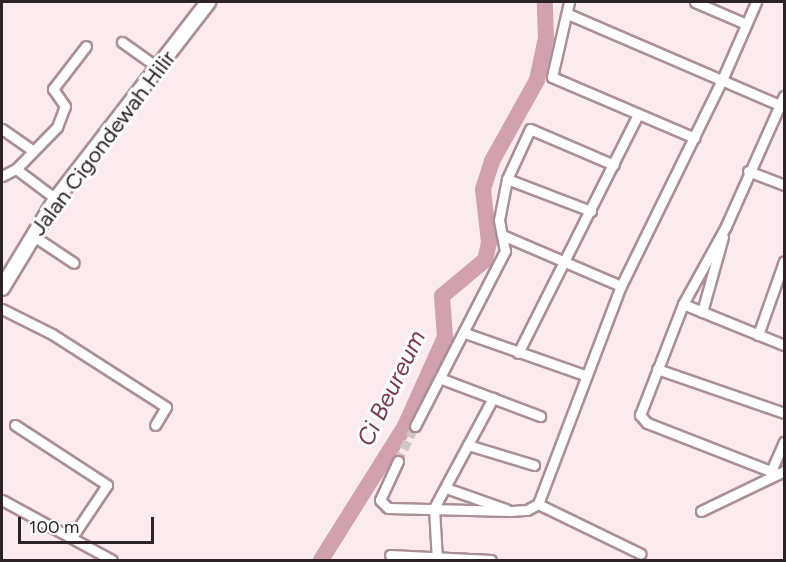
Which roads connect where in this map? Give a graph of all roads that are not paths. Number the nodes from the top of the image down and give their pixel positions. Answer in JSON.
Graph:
{"nodes":[{"id":1,"x":208,"y":2,"type":"edge"},
{"id":2,"x":569,"y":2,"type":"edge"},
{"id":3,"x":695,"y":2,"type":"edge"},
{"id":4,"x":756,"y":2,"type":"edge"},
{"id":5,"x":568,"y":14,"type":"junction"},
{"id":6,"x":746,"y":24,"type":"junction"},
{"id":7,"x":122,"y":42,"type":"dead end"},
{"id":8,"x":86,"y":46,"type":"dead end"},
{"id":9,"x":160,"y":69,"type":"junction"},
{"id":10,"x":722,"y":80,"type":"junction"},
{"id":11,"x":783,"y":103,"type":"edge"},
{"id":12,"x":638,"y":114,"type":"junction"},
{"id":13,"x":2,"y":129,"type":"edge"},
{"id":14,"x":694,"y":138,"type":"junction"},
{"id":15,"x":33,"y":151,"type":"junction"},
{"id":16,"x":614,"y":165,"type":"junction"},
{"id":17,"x":16,"y":169,"type":"junction"},
{"id":18,"x":748,"y":171,"type":"junction"},
{"id":19,"x":2,"y":176,"type":"edge"},
{"id":20,"x":507,"y":179,"type":"junction"},
{"id":21,"x":784,"y":185,"type":"edge"},
{"id":22,"x":56,"y":199,"type":"junction"},
{"id":23,"x":591,"y":211,"type":"junction"},
{"id":24,"x":726,"y":226,"type":"junction"},
{"id":25,"x":32,"y":235,"type":"junction"},
{"id":26,"x":502,"y":235,"type":"junction"},
{"id":27,"x":784,"y":261,"type":"edge"},
{"id":28,"x":566,"y":262,"type":"junction"},
{"id":29,"x":74,"y":263,"type":"dead end"},
{"id":30,"x":782,"y":273,"type":"edge"},
{"id":31,"x":621,"y":286,"type":"junction"},
{"id":32,"x":2,"y":288,"type":"edge"},
{"id":33,"x":683,"y":304,"type":"junction"},
{"id":34,"x":2,"y":309,"type":"edge"},
{"id":35,"x":702,"y":312,"type":"junction"},
{"id":36,"x":465,"y":333,"type":"junction"},
{"id":37,"x":758,"y":335,"type":"junction"},
{"id":38,"x":784,"y":345,"type":"edge"},
{"id":39,"x":518,"y":353,"type":"junction"},
{"id":40,"x":657,"y":369,"type":"junction"},
{"id":41,"x":588,"y":376,"type":"junction"},
{"id":42,"x":442,"y":379,"type":"junction"},
{"id":43,"x":493,"y":398,"type":"junction"},
{"id":44,"x":784,"y":413,"type":"edge"},
{"id":45,"x":540,"y":416,"type":"dead end"},
{"id":46,"x":15,"y":425,"type":"dead end"},
{"id":47,"x":155,"y":425,"type":"dead end"},
{"id":48,"x":415,"y":426,"type":"tunnel mouth"},
{"id":49,"x":784,"y":442,"type":"edge"},
{"id":50,"x":468,"y":445,"type":"junction"},
{"id":51,"x":398,"y":461,"type":"tunnel mouth"},
{"id":52,"x":534,"y":465,"type":"dead end"},
{"id":53,"x":778,"y":472,"type":"edge"},
{"id":54,"x":446,"y":488,"type":"junction"},
{"id":55,"x":2,"y":500,"type":"edge"},
{"id":56,"x":538,"y":504,"type":"junction"},
{"id":57,"x":434,"y":508,"type":"junction"},
{"id":58,"x":511,"y":511,"type":"junction"},
{"id":59,"x":700,"y":511,"type":"dead end"},
{"id":60,"x":72,"y":537,"type":"junction"},
{"id":61,"x":641,"y":554,"type":"dead end"},
{"id":62,"x":390,"y":555,"type":"dead end"},
{"id":63,"x":436,"y":559,"type":"edge"},
{"id":64,"x":491,"y":560,"type":"edge"},
{"id":65,"x":112,"y":561,"type":"edge"}],
"edges":[{"from":1,"to":9,"type":"street","name":"Jalan Cigondewah Hilir"},
{"from":2,"to":5,"type":"street"},
{"from":3,"to":6,"type":"street"},
{"from":4,"to":6,"type":"street"},
{"from":5,"to":10,"type":"street"},
{"from":5,"to":12,"type":"street"},
{"from":6,"to":10,"type":"street"},
{"from":7,"to":9,"type":"street"},
{"from":8,"to":15,"type":"street"},
{"from":9,"to":22,"type":"street","name":"Jalan Cigondewah Hilir"},
{"from":10,"to":11,"type":"street"},
{"from":10,"to":14,"type":"street"},
{"from":11,"to":18,"type":"street"},
{"from":12,"to":14,"type":"street"},
{"from":12,"to":16,"type":"street"},
{"from":13,"to":15,"type":"street"},
{"from":14,"to":31,"type":"street"},
{"from":15,"to":17,"type":"street"},
{"from":16,"to":20,"type":"street"},
{"from":16,"to":23,"type":"street"},
{"from":17,"to":19,"type":"street"},
{"from":17,"to":22,"type":"street"},
{"from":18,"to":21,"type":"street"},
{"from":18,"to":24,"type":"street"},
{"from":20,"to":23,"type":"street"},
{"from":20,"to":26,"type":"street"},
{"from":22,"to":25,"type":"street","name":"Jalan Cigondewah Hilir"},
{"from":23,"to":28,"type":"street"},
{"from":24,"to":33,"type":"street"},
{"from":24,"to":35,"type":"street"},
{"from":25,"to":29,"type":"street"},
{"from":25,"to":32,"type":"street","name":"Jalan Cigondewah Hilir"},
{"from":26,"to":28,"type":"street"},
{"from":26,"to":36,"type":"street"},
{"from":27,"to":30,"type":"street"},
{"from":28,"to":31,"type":"street"},
{"from":28,"to":39,"type":"street"},
{"from":30,"to":37,"type":"street"},
{"from":31,"to":41,"type":"street"},
{"from":33,"to":35,"type":"street"},
{"from":33,"to":40,"type":"street"},
{"from":34,"to":47,"type":"street"},
{"from":35,"to":37,"type":"street"},
{"from":36,"to":39,"type":"street"},
{"from":36,"to":42,"type":"street"},
{"from":37,"to":38,"type":"street"},
{"from":39,"to":41,"type":"street"},
{"from":40,"to":44,"type":"street"},
{"from":40,"to":53,"type":"street"},
{"from":41,"to":56,"type":"street"},
{"from":42,"to":43,"type":"street"},
{"from":42,"to":48,"type":"street"},
{"from":43,"to":45,"type":"street"},
{"from":43,"to":50,"type":"street"},
{"from":46,"to":60,"type":"street"},
{"from":49,"to":53,"type":"street"},
{"from":50,"to":52,"type":"street"},
{"from":50,"to":54,"type":"street"},
{"from":51,"to":57,"type":"street"},
{"from":53,"to":59,"type":"street"},
{"from":54,"to":57,"type":"street"},
{"from":54,"to":58,"type":"street"},
{"from":55,"to":60,"type":"street"},
{"from":56,"to":58,"type":"street"},
{"from":56,"to":61,"type":"street"},
{"from":57,"to":58,"type":"street"},
{"from":57,"to":63,"type":"street"},
{"from":60,"to":65,"type":"street"},
{"from":62,"to":63,"type":"street"},
{"from":63,"to":64,"type":"street"}]}
